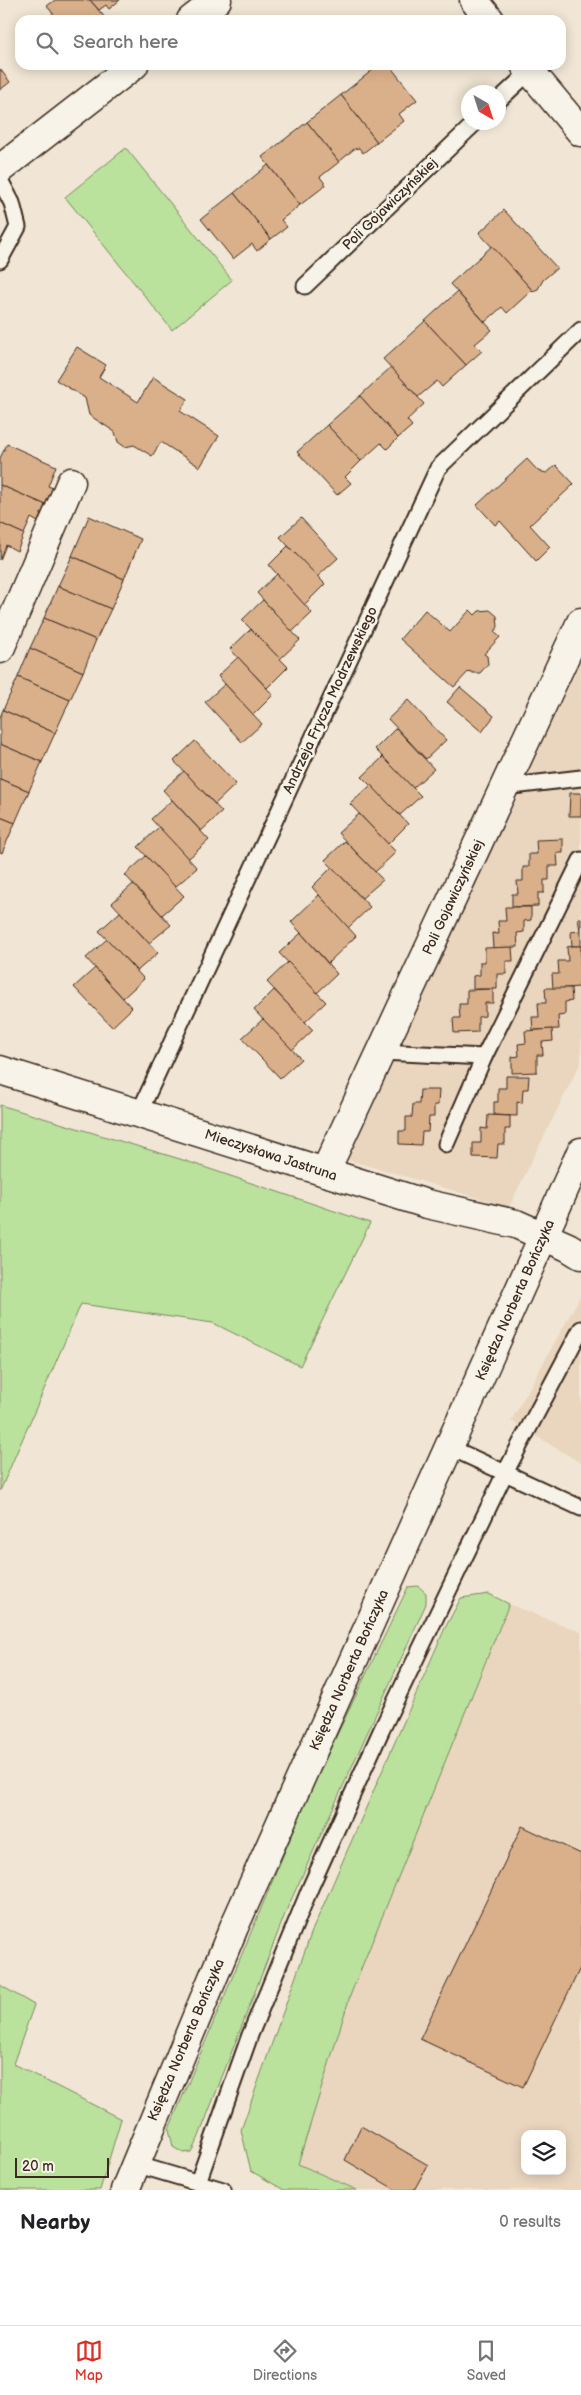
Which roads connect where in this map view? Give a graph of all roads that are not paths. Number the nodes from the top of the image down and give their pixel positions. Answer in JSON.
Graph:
{"nodes":[{"id":1,"x":217,"y":0,"type":"edge"},
{"id":2,"x":474,"y":0,"type":"edge"},
{"id":3,"x":198,"y":15,"type":"edge"},
{"id":4,"x":486,"y":15,"type":"edge"},
{"id":5,"x":128,"y":70,"type":"edge"},
{"id":6,"x":525,"y":70,"type":"edge"},
{"id":7,"x":529,"y":70,"type":"edge"},
{"id":8,"x":506,"y":92,"type":"edge"},
{"id":9,"x":468,"y":130,"type":"edge"},
{"id":10,"x":581,"y":132,"type":"edge"},
{"id":11,"x":0,"y":169,"type":"edge"},
{"id":12,"x":0,"y":180,"type":"edge"},
{"id":13,"x":0,"y":260,"type":"edge"},
{"id":14,"x":305,"y":286,"type":"dead end"},
{"id":15,"x":581,"y":330,"type":"edge"},
{"id":16,"x":71,"y":482,"type":"dead end"},
{"id":17,"x":581,"y":622,"type":"edge"},
{"id":18,"x":0,"y":649,"type":"edge"},
{"id":19,"x":581,"y":778,"type":"edge"},
{"id":20,"x":504,"y":787,"type":"junction"},
{"id":21,"x":581,"y":860,"type":"edge"},
{"id":22,"x":381,"y":1052,"type":"junction"},
{"id":23,"x":484,"y":1057,"type":"junction"},
{"id":24,"x":0,"y":1070,"type":"edge"},
{"id":25,"x":139,"y":1113,"type":"junction"},
{"id":26,"x":446,"y":1144,"type":"dead end"},
{"id":27,"x":581,"y":1152,"type":"edge"},
{"id":28,"x":325,"y":1172,"type":"junction"},
{"id":29,"x":544,"y":1235,"type":"junction"},
{"id":30,"x":581,"y":1255,"type":"edge"},
{"id":31,"x":581,"y":1329,"type":"edge"},
{"id":32,"x":449,"y":1447,"type":"junction"},
{"id":33,"x":505,"y":1473,"type":"junction"},
{"id":34,"x":581,"y":1508,"type":"edge"},
{"id":35,"x":135,"y":2164,"type":"junction"},
{"id":36,"x":198,"y":2182,"type":"junction"},
{"id":37,"x":125,"y":2190,"type":"edge"},
{"id":38,"x":224,"y":2190,"type":"edge"}],
"edges":[{"from":1,"to":3,"type":"street"},
{"from":2,"to":4,"type":"street"},
{"from":5,"to":11,"type":"street"},
{"from":6,"to":8,"type":"lane"},
{"from":7,"to":10,"type":"street"},
{"from":9,"to":14,"type":"lane","name":"Poli Gojawiczyńskiej"},
{"from":12,"to":13,"type":"lane"},
{"from":15,"to":25,"type":"lane","name":"Andrzeja Frycza Modrzewskiego"},
{"from":16,"to":18,"type":"street"},
{"from":17,"to":20,"type":"street","name":"Poli Gojawiczyńskiej"},
{"from":19,"to":20,"type":"lane"},
{"from":20,"to":22,"type":"street","name":"Poli Gojawiczyńskiej"},
{"from":21,"to":23,"type":"lane"},
{"from":22,"to":23,"type":"lane"},
{"from":22,"to":28,"type":"street","name":"Poli Gojawiczyńskiej"},
{"from":23,"to":26,"type":"lane"},
{"from":24,"to":25,"type":"street","name":"Mieczysława Jastruna"},
{"from":25,"to":28,"type":"street","name":"Mieczysława Jastruna"},
{"from":27,"to":29,"type":"street","name":"Księdza Norberta Bończyka"},
{"from":28,"to":29,"type":"street","name":"Mieczysława Jastruna"},
{"from":29,"to":30,"type":"street","name":"Mieczysława Jastruna"},
{"from":29,"to":32,"type":"street","name":"Księdza Norberta Bończyka"},
{"from":31,"to":33,"type":"lane"},
{"from":32,"to":33,"type":"lane"},
{"from":32,"to":35,"type":"street","name":"Księdza Norberta Bończyka"},
{"from":33,"to":34,"type":"lane"},
{"from":33,"to":36,"type":"lane"},
{"from":35,"to":36,"type":"lane"},
{"from":35,"to":37,"type":"street","name":"Księdza Norberta Bończyka"},
{"from":36,"to":38,"type":"lane"}]}
